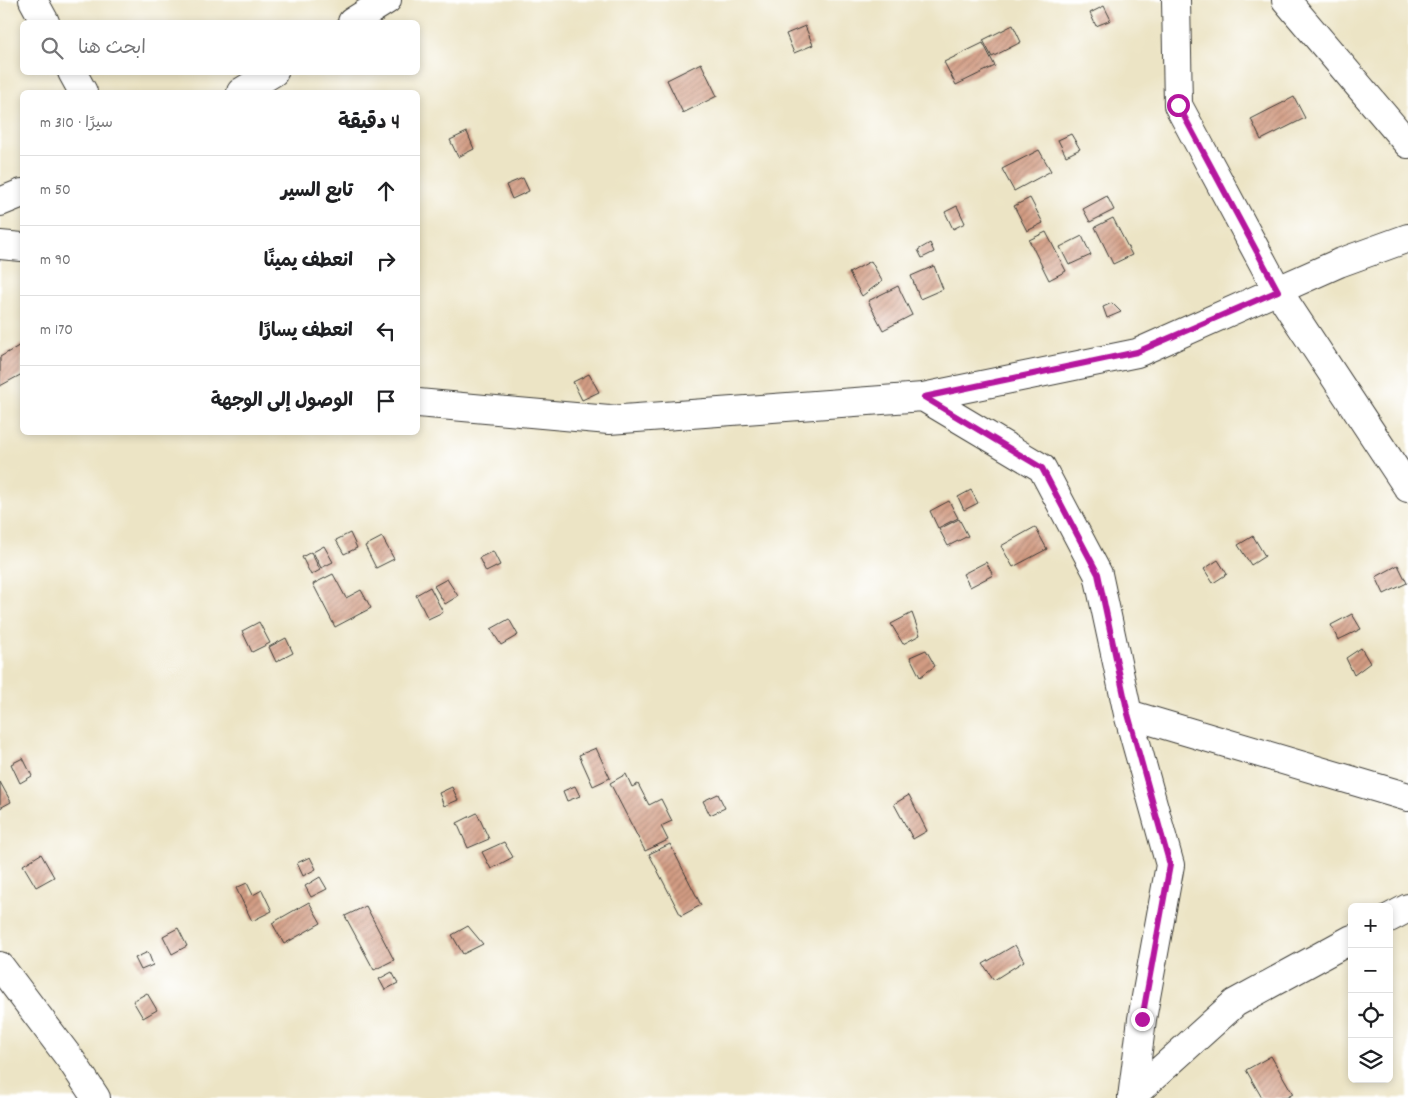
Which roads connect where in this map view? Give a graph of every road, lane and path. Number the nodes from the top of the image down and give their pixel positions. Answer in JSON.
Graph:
{"nodes":[{"id":1,"x":33,"y":0,"type":"edge"},
{"id":2,"x":388,"y":0,"type":"edge"},
{"id":3,"x":1176,"y":0,"type":"edge"},
{"id":4,"x":1286,"y":0,"type":"edge"},
{"id":5,"x":44,"y":20,"type":"edge"},
{"id":6,"x":355,"y":20,"type":"edge"},
{"id":7,"x":74,"y":75,"type":"edge"},
{"id":8,"x":269,"y":75,"type":"edge"},
{"id":9,"x":82,"y":90,"type":"edge"},
{"id":10,"x":244,"y":90,"type":"edge"},
{"id":11,"x":1408,"y":144,"type":"edge"},
{"id":12,"x":20,"y":194,"type":"edge"},
{"id":13,"x":0,"y":202,"type":"edge"},
{"id":14,"x":1408,"y":238,"type":"edge"},
{"id":15,"x":0,"y":245,"type":"edge"},
{"id":16,"x":20,"y":248,"type":"edge"},
{"id":17,"x":1278,"y":291,"type":"junction"},
{"id":18,"x":924,"y":397,"type":"junction"},
{"id":19,"x":420,"y":403,"type":"edge"},
{"id":20,"x":1408,"y":488,"type":"edge"},
{"id":21,"x":1128,"y":714,"type":"junction"},
{"id":22,"x":1408,"y":797,"type":"edge"},
{"id":23,"x":1408,"y":908,"type":"edge"},
{"id":24,"x":1393,"y":916,"type":"edge"},
{"id":25,"x":1348,"y":941,"type":"edge"},
{"id":26,"x":0,"y":966,"type":"edge"},
{"id":27,"x":1132,"y":1097,"type":"edge"},
{"id":28,"x":96,"y":1098,"type":"edge"}],
"edges":[{"from":1,"to":5,"type":"street"},
{"from":2,"to":6,"type":"street"},
{"from":3,"to":17,"type":"street"},
{"from":4,"to":11,"type":"street"},
{"from":7,"to":9,"type":"street"},
{"from":8,"to":10,"type":"street"},
{"from":12,"to":13,"type":"street"},
{"from":14,"to":17,"type":"street"},
{"from":15,"to":16,"type":"street"},
{"from":17,"to":18,"type":"street"},
{"from":17,"to":20,"type":"street"},
{"from":18,"to":19,"type":"street"},
{"from":18,"to":21,"type":"street"},
{"from":21,"to":22,"type":"street"},
{"from":21,"to":27,"type":"street"},
{"from":23,"to":24,"type":"street"},
{"from":25,"to":27,"type":"street"},
{"from":26,"to":28,"type":"street"}]}
